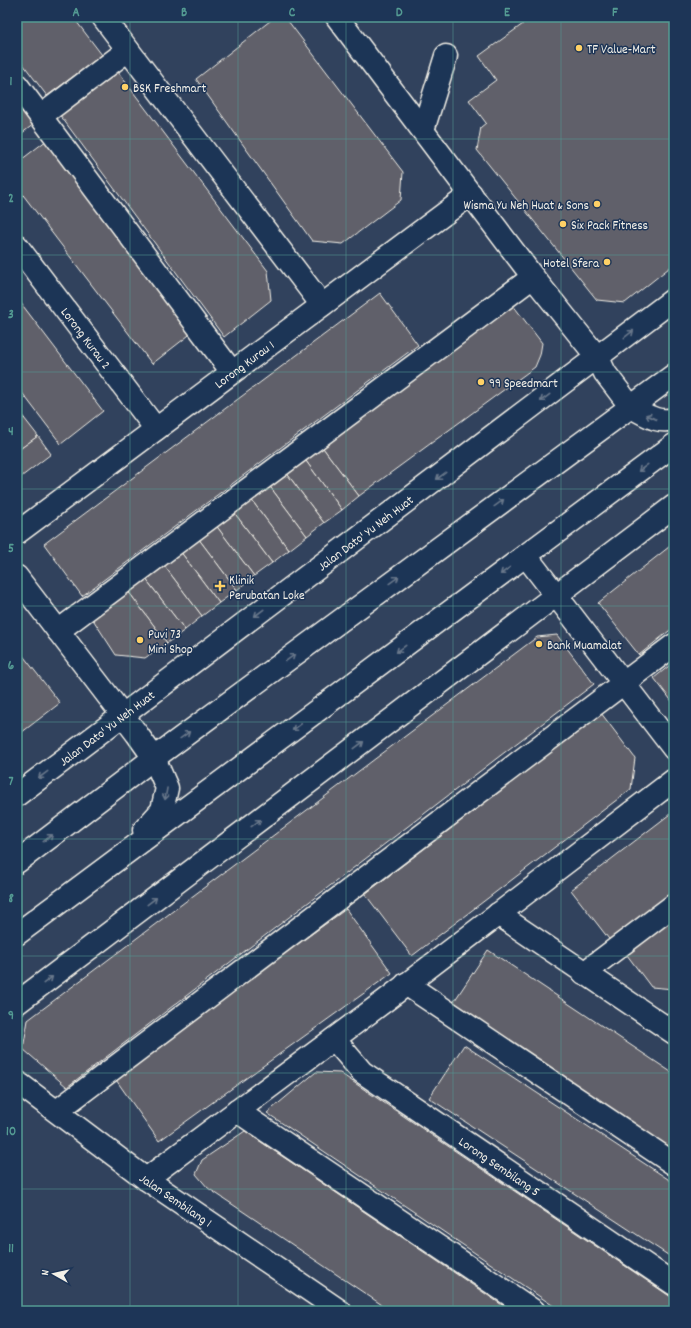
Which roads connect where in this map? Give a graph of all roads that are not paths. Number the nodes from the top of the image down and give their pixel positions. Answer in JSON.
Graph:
{"nodes":[{"id":1,"x":103,"y":17,"type":"edge"},
{"id":2,"x":337,"y":17,"type":"edge"},
{"id":3,"x":128,"y":50,"type":"junction"},
{"id":4,"x":446,"y":56,"type":"dead end"},
{"id":5,"x":17,"y":85,"type":"edge"},
{"id":6,"x":40,"y":116,"type":"junction"},
{"id":7,"x":423,"y":130,"type":"junction"},
{"id":8,"x":471,"y":194,"type":"junction"},
{"id":9,"x":17,"y":246,"type":"edge"},
{"id":10,"x":533,"y":276,"type":"junction"},
{"id":11,"x":674,"y":299,"type":"edge"},
{"id":12,"x":322,"y":304,"type":"junction"},
{"id":13,"x":598,"y":358,"type":"junction"},
{"id":14,"x":232,"y":372,"type":"junction"},
{"id":15,"x":674,"y":375,"type":"edge"},
{"id":16,"x":631,"y":407,"type":"junction"},
{"id":17,"x":674,"y":419,"type":"edge"},
{"id":18,"x":156,"y":429,"type":"junction"},
{"id":19,"x":674,"y":445,"type":"edge"},
{"id":20,"x":674,"y":506,"type":"edge"},
{"id":21,"x":17,"y":533,"type":"edge"},
{"id":22,"x":526,"y":556,"type":"junction"},
{"id":23,"x":17,"y":577,"type":"edge"},
{"id":24,"x":556,"y":595,"type":"junction"},
{"id":25,"x":58,"y":631,"type":"junction"},
{"id":26,"x":674,"y":645,"type":"edge"},
{"id":27,"x":624,"y":683,"type":"junction"},
{"id":28,"x":122,"y":716,"type":"junction"},
{"id":29,"x":674,"y":749,"type":"edge"},
{"id":30,"x":154,"y":758,"type":"junction"},
{"id":31,"x":674,"y":780,"type":"edge"},
{"id":32,"x":17,"y":795,"type":"edge"},
{"id":33,"x":17,"y":862,"type":"edge"},
{"id":34,"x":113,"y":863,"type":"junction"},
{"id":35,"x":674,"y":905,"type":"edge"},
{"id":36,"x":498,"y":914,"type":"junction"},
{"id":37,"x":17,"y":934,"type":"edge"},
{"id":38,"x":584,"y":973,"type":"junction"},
{"id":39,"x":406,"y":984,"type":"junction"},
{"id":40,"x":17,"y":1003,"type":"edge"},
{"id":41,"x":674,"y":1034,"type":"edge"},
{"id":42,"x":334,"y":1039,"type":"junction"},
{"id":43,"x":17,"y":1082,"type":"edge"},
{"id":44,"x":56,"y":1111,"type":"junction"},
{"id":45,"x":237,"y":1111,"type":"junction"},
{"id":46,"x":674,"y":1164,"type":"edge"},
{"id":47,"x":146,"y":1179,"type":"junction"},
{"id":48,"x":674,"y":1284,"type":"edge"},
{"id":49,"x":340,"y":1311,"type":"edge"},
{"id":50,"x":534,"y":1311,"type":"edge"}],
"edges":[{"from":1,"to":3,"type":"street"},
{"from":2,"to":7,"type":"street"},
{"from":3,"to":6,"type":"street"},
{"from":3,"to":12,"type":"street"},
{"from":4,"to":7,"type":"street"},
{"from":5,"to":6,"type":"street"},
{"from":6,"to":14,"type":"street"},
{"from":7,"to":8,"type":"street"},
{"from":8,"to":10,"type":"street"},
{"from":8,"to":12,"type":"street","name":"Lorong Kurau 1"},
{"from":9,"to":18,"type":"street","name":"Lorong Kurau 2"},
{"from":10,"to":13,"type":"street"},
{"from":10,"to":25,"type":"street"},
{"from":13,"to":11,"type":"street","name":"Jalan Dato' Yu Neh Huat","one_way":true},
{"from":12,"to":14,"type":"street","name":"Lorong Kurau 1"},
{"from":13,"to":16,"type":"street"},
{"from":13,"to":28,"type":"street","name":"Jalan Dato' Yu Neh Huat","one_way":true},
{"from":14,"to":18,"type":"street","name":"Lorong Kurau 1"},
{"from":15,"to":16,"type":"street"},
{"from":17,"to":16,"type":"street","one_way":true},
{"from":30,"to":16,"type":"street","one_way":true},
{"from":18,"to":21,"type":"street","name":"Lorong Kurau 1"},
{"from":19,"to":22,"type":"street","one_way":true},
{"from":20,"to":24,"type":"street"},
{"from":22,"to":24,"type":"street"},
{"from":22,"to":34,"type":"street","one_way":true},
{"from":23,"to":25,"type":"street"},
{"from":24,"to":27,"type":"street"},
{"from":40,"to":24,"type":"street","one_way":true},
{"from":25,"to":28,"type":"street"},
{"from":26,"to":27,"type":"street"},
{"from":27,"to":29,"type":"street"},
{"from":27,"to":44,"type":"street"},
{"from":28,"to":30,"type":"street"},
{"from":28,"to":32,"type":"street","name":"Jalan Dato' Yu Neh Huat","one_way":true},
{"from":33,"to":30,"type":"street","one_way":true},
{"from":30,"to":34,"type":"street","one_way":true},
{"from":31,"to":36,"type":"street"},
{"from":34,"to":37,"type":"street"},
{"from":35,"to":38,"type":"street"},
{"from":36,"to":38,"type":"street"},
{"from":36,"to":39,"type":"street"},
{"from":38,"to":41,"type":"street"},
{"from":39,"to":42,"type":"street"},
{"from":39,"to":46,"type":"street"},
{"from":42,"to":45,"type":"street"},
{"from":42,"to":48,"type":"street","name":"Lorong Sembilang 5"},
{"from":43,"to":44,"type":"street","name":"Jalan Sembilang 1"},
{"from":44,"to":47,"type":"street","name":"Jalan Sembilang 1"},
{"from":45,"to":47,"type":"street"},
{"from":45,"to":50,"type":"street"},
{"from":47,"to":49,"type":"street","name":"Jalan Sembilang 1"}]}
